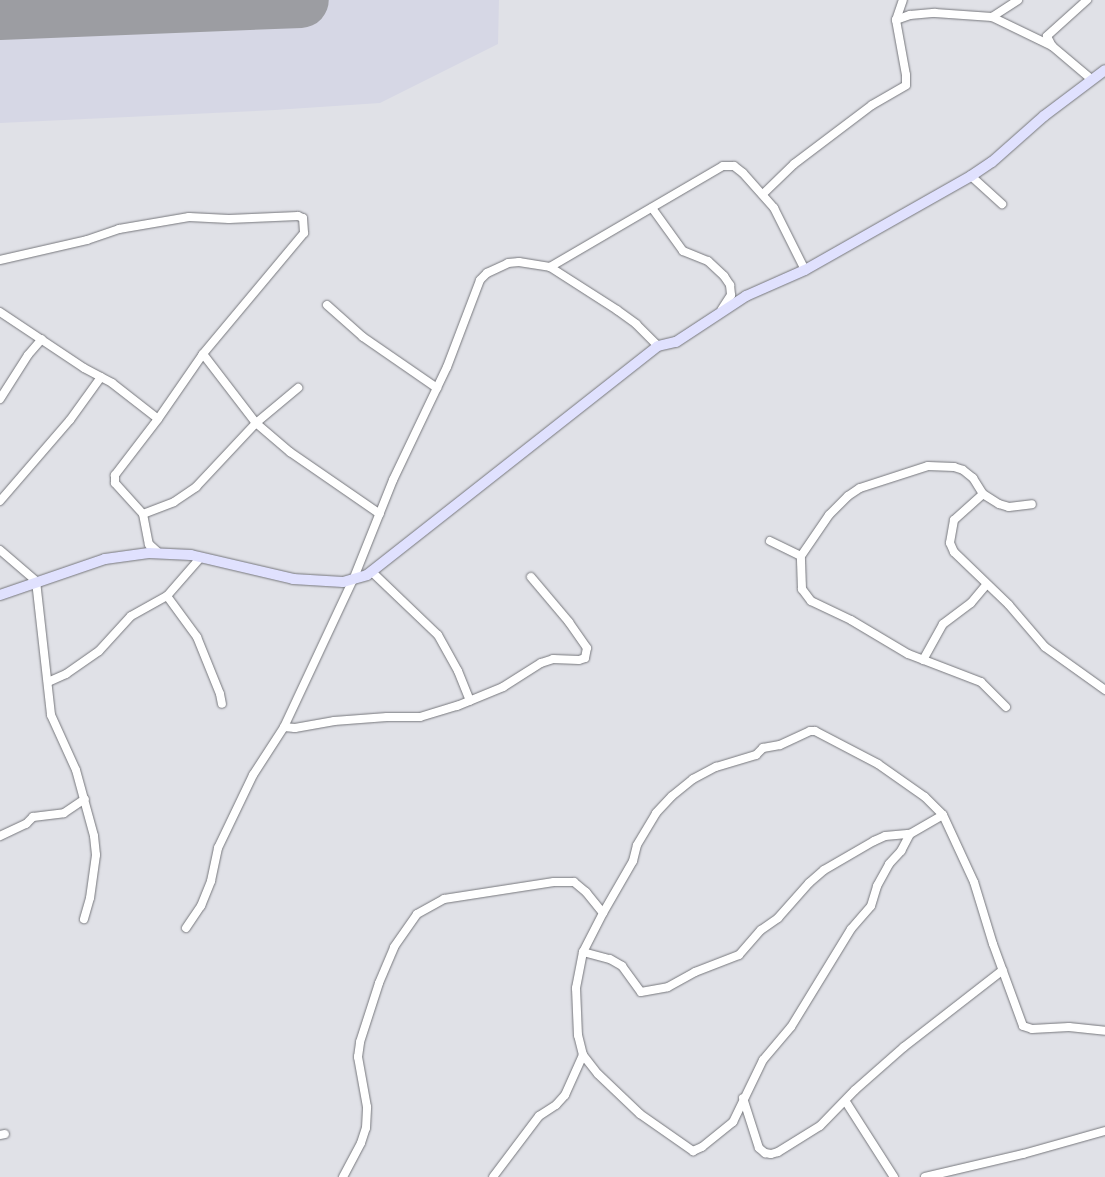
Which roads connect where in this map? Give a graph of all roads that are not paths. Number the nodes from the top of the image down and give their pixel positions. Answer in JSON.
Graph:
{"nodes":[{"id":1,"x":903,"y":0,"type":"edge"},
{"id":2,"x":1018,"y":0,"type":"edge"},
{"id":3,"x":1087,"y":0,"type":"edge"},
{"id":4,"x":992,"y":17,"type":"junction"},
{"id":5,"x":896,"y":20,"type":"junction"},
{"id":6,"x":1052,"y":46,"type":"junction"},
{"id":7,"x":1105,"y":70,"type":"edge"},
{"id":8,"x":1091,"y":79,"type":"junction"},
{"id":9,"x":971,"y":176,"type":"junction"},
{"id":10,"x":763,"y":194,"type":"junction"},
{"id":11,"x":1002,"y":204,"type":"dead end"},
{"id":12,"x":652,"y":208,"type":"junction"},
{"id":13,"x":0,"y":260,"type":"edge"},
{"id":14,"x":550,"y":267,"type":"junction"},
{"id":15,"x":805,"y":270,"type":"junction"},
{"id":16,"x":327,"y":305,"type":"dead end"},
{"id":17,"x":0,"y":312,"type":"edge"},
{"id":18,"x":715,"y":316,"type":"junction"},
{"id":19,"x":42,"y":339,"type":"junction"},
{"id":20,"x":658,"y":346,"type":"junction"},
{"id":21,"x":203,"y":354,"type":"junction"},
{"id":22,"x":101,"y":377,"type":"junction"},
{"id":23,"x":3,"y":386,"type":"edge"},
{"id":24,"x":298,"y":388,"type":"dead end"},
{"id":25,"x":437,"y":388,"type":"junction"},
{"id":26,"x":0,"y":399,"type":"edge"},
{"id":27,"x":158,"y":420,"type":"junction"},
{"id":28,"x":256,"y":423,"type":"junction"},
{"id":29,"x":983,"y":494,"type":"junction"},
{"id":30,"x":0,"y":501,"type":"edge"},
{"id":31,"x":1032,"y":504,"type":"dead end"},
{"id":32,"x":142,"y":514,"type":"junction"},
{"id":33,"x":380,"y":514,"type":"junction"},
{"id":34,"x":770,"y":541,"type":"dead end"},
{"id":35,"x":0,"y":550,"type":"edge"},
{"id":36,"x":159,"y":553,"type":"junction"},
{"id":37,"x":801,"y":556,"type":"junction"},
{"id":38,"x":200,"y":558,"type":"junction"},
{"id":39,"x":372,"y":572,"type":"junction"},
{"id":40,"x":531,"y":577,"type":"dead end"},
{"id":41,"x":353,"y":580,"type":"junction"},
{"id":42,"x":36,"y":581,"type":"junction"},
{"id":43,"x":986,"y":585,"type":"junction"},
{"id":44,"x":0,"y":595,"type":"edge"},
{"id":45,"x":167,"y":596,"type":"junction"},
{"id":46,"x":923,"y":660,"type":"junction"},
{"id":47,"x":48,"y":682,"type":"junction"},
{"id":48,"x":1105,"y":690,"type":"edge"},
{"id":49,"x":470,"y":700,"type":"junction"},
{"id":50,"x":222,"y":704,"type":"dead end"},
{"id":51,"x":1006,"y":707,"type":"dead end"},
{"id":52,"x":284,"y":727,"type":"junction"},
{"id":53,"x":85,"y":799,"type":"junction"},
{"id":54,"x":943,"y":815,"type":"junction"},
{"id":55,"x":910,"y":834,"type":"junction"},
{"id":56,"x":0,"y":836,"type":"edge"},
{"id":57,"x":603,"y":913,"type":"junction"},
{"id":58,"x":84,"y":919,"type":"dead end"},
{"id":59,"x":186,"y":928,"type":"dead end"},
{"id":60,"x":583,"y":952,"type":"junction"},
{"id":61,"x":1003,"y":970,"type":"junction"},
{"id":62,"x":1105,"y":1030,"type":"edge"},
{"id":63,"x":583,"y":1055,"type":"junction"},
{"id":64,"x":743,"y":1098,"type":"junction"},
{"id":65,"x":846,"y":1102,"type":"junction"},
{"id":66,"x":1105,"y":1131,"type":"edge"},
{"id":67,"x":343,"y":1177,"type":"edge"},
{"id":68,"x":493,"y":1177,"type":"edge"},
{"id":69,"x":894,"y":1177,"type":"edge"},
{"id":70,"x":925,"y":1177,"type":"edge"}],
"edges":[{"from":1,"to":5,"type":"street"},
{"from":2,"to":4,"type":"street"},
{"from":3,"to":6,"type":"street"},
{"from":4,"to":5,"type":"street"},
{"from":4,"to":6,"type":"street"},
{"from":5,"to":10,"type":"street"},
{"from":6,"to":8,"type":"street"},
{"from":7,"to":8,"type":"street"},
{"from":8,"to":9,"type":"street"},
{"from":9,"to":11,"type":"street"},
{"from":9,"to":15,"type":"street"},
{"from":10,"to":12,"type":"street"},
{"from":10,"to":15,"type":"street"},
{"from":12,"to":14,"type":"street"},
{"from":12,"to":18,"type":"street"},
{"from":13,"to":21,"type":"street"},
{"from":14,"to":20,"type":"street"},
{"from":14,"to":25,"type":"street"},
{"from":15,"to":18,"type":"street"},
{"from":16,"to":25,"type":"street"},
{"from":17,"to":19,"type":"street"},
{"from":18,"to":20,"type":"street"},
{"from":19,"to":22,"type":"street"},
{"from":19,"to":23,"type":"street"},
{"from":20,"to":39,"type":"street"},
{"from":21,"to":27,"type":"street"},
{"from":21,"to":28,"type":"street"},
{"from":22,"to":27,"type":"street"},
{"from":22,"to":30,"type":"street"},
{"from":23,"to":26,"type":"street"},
{"from":24,"to":28,"type":"street"},
{"from":25,"to":33,"type":"street"},
{"from":27,"to":32,"type":"street"},
{"from":28,"to":32,"type":"street"},
{"from":28,"to":33,"type":"street"},
{"from":29,"to":31,"type":"street"},
{"from":29,"to":37,"type":"street"},
{"from":29,"to":43,"type":"street"},
{"from":32,"to":36,"type":"street"},
{"from":33,"to":41,"type":"street"},
{"from":34,"to":37,"type":"street"},
{"from":35,"to":42,"type":"street"},
{"from":36,"to":38,"type":"street"},
{"from":36,"to":42,"type":"street"},
{"from":37,"to":46,"type":"street"},
{"from":38,"to":41,"type":"street"},
{"from":38,"to":45,"type":"street"},
{"from":39,"to":41,"type":"street"},
{"from":39,"to":49,"type":"street"},
{"from":40,"to":49,"type":"street"},
{"from":41,"to":52,"type":"street"},
{"from":42,"to":44,"type":"street"},
{"from":42,"to":47,"type":"street"},
{"from":43,"to":46,"type":"street"},
{"from":43,"to":48,"type":"street"},
{"from":45,"to":47,"type":"street"},
{"from":45,"to":50,"type":"street"},
{"from":46,"to":51,"type":"street"},
{"from":47,"to":53,"type":"street"},
{"from":49,"to":52,"type":"street"},
{"from":52,"to":59,"type":"street"},
{"from":53,"to":56,"type":"street"},
{"from":53,"to":58,"type":"street"},
{"from":54,"to":55,"type":"street"},
{"from":54,"to":57,"type":"street"},
{"from":54,"to":61,"type":"street"},
{"from":55,"to":60,"type":"street"},
{"from":55,"to":64,"type":"street"},
{"from":57,"to":60,"type":"street"},
{"from":57,"to":67,"type":"street"},
{"from":60,"to":63,"type":"street"},
{"from":61,"to":62,"type":"street"},
{"from":61,"to":65,"type":"street"},
{"from":63,"to":64,"type":"street"},
{"from":63,"to":68,"type":"street"},
{"from":64,"to":65,"type":"street"},
{"from":65,"to":69,"type":"street"},
{"from":66,"to":70,"type":"street"}]}
